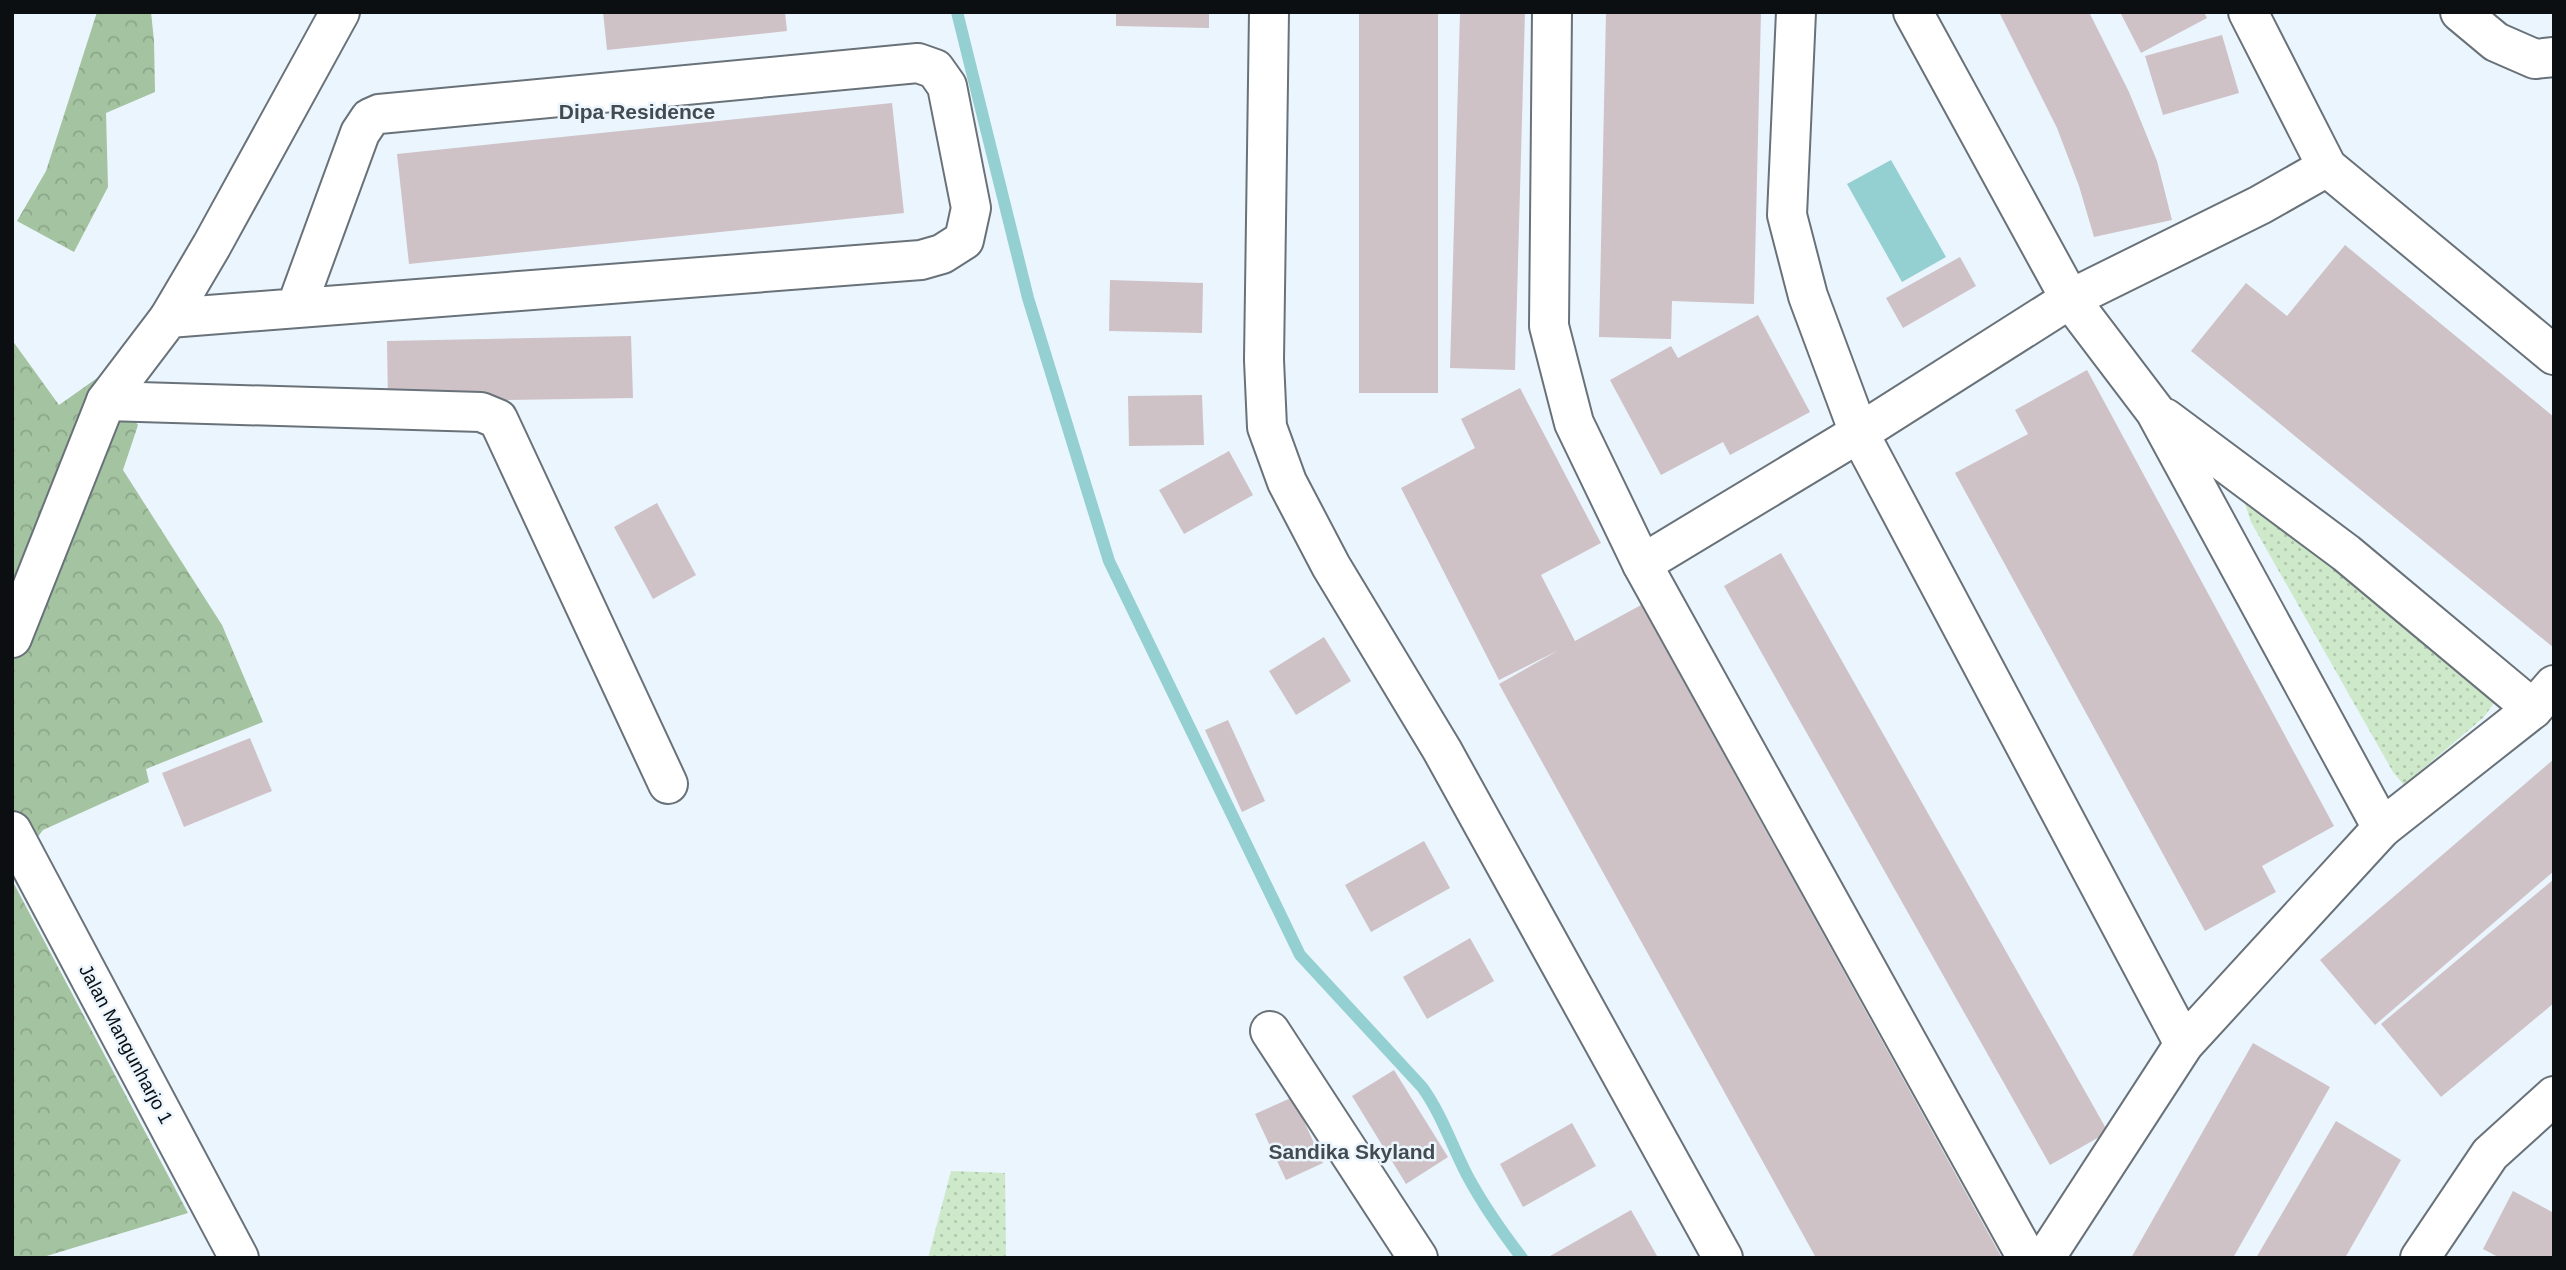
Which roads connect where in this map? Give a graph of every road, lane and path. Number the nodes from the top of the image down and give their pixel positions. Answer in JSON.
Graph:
{"nodes":[{"id":1,"x":340,"y":12,"type":"edge"},
{"id":2,"x":1269,"y":12,"type":"edge"},
{"id":3,"x":1552,"y":12,"type":"edge"},
{"id":4,"x":1796,"y":12,"type":"edge"},
{"id":5,"x":1913,"y":12,"type":"edge"},
{"id":6,"x":2248,"y":12,"type":"edge"},
{"id":7,"x":2460,"y":12,"type":"edge"},
{"id":8,"x":2554,"y":57,"type":"edge"},
{"id":9,"x":2327,"y":167,"type":"junction"},
{"id":10,"x":2070,"y":299,"type":"junction"},
{"id":11,"x":296,"y":308,"type":"junction"},
{"id":12,"x":169,"y":318,"type":"junction"},
{"id":13,"x":2554,"y":355,"type":"edge"},
{"id":14,"x":106,"y":401,"type":"junction"},
{"id":15,"x":2155,"y":411,"type":"junction"},
{"id":16,"x":1859,"y":433,"type":"junction"},
{"id":17,"x":1642,"y":565,"type":"junction"},
{"id":18,"x":12,"y":638,"type":"edge"},
{"id":19,"x":2544,"y":697,"type":"edge"},
{"id":20,"x":668,"y":784,"type":"dead end"},
{"id":21,"x":2382,"y":828,"type":"junction"},
{"id":22,"x":12,"y":831,"type":"edge"},
{"id":23,"x":1270,"y":1031,"type":"dead end"},
{"id":24,"x":2184,"y":1044,"type":"junction"},
{"id":25,"x":2554,"y":1096,"type":"edge"},
{"id":26,"x":239,"y":1258,"type":"edge"},
{"id":27,"x":1418,"y":1258,"type":"edge"},
{"id":28,"x":1723,"y":1258,"type":"edge"},
{"id":29,"x":2027,"y":1258,"type":"edge"},
{"id":30,"x":2045,"y":1258,"type":"edge"},
{"id":31,"x":2420,"y":1258,"type":"edge"}],
"edges":[{"from":1,"to":12,"type":"street"},
{"from":2,"to":28,"type":"street"},
{"from":3,"to":17,"type":"street"},
{"from":4,"to":16,"type":"street"},
{"from":5,"to":10,"type":"street"},
{"from":6,"to":9,"type":"street"},
{"from":7,"to":8,"type":"street"},
{"from":9,"to":10,"type":"street"},
{"from":9,"to":13,"type":"street"},
{"from":10,"to":15,"type":"street"},
{"from":10,"to":16,"type":"street"},
{"from":11,"to":11,"type":"street"},
{"from":11,"to":12,"type":"street"},
{"from":12,"to":14,"type":"street"},
{"from":14,"to":18,"type":"street"},
{"from":14,"to":20,"type":"street"},
{"from":15,"to":19,"type":"street"},
{"from":15,"to":21,"type":"street"},
{"from":16,"to":17,"type":"street"},
{"from":16,"to":24,"type":"street"},
{"from":17,"to":29,"type":"street"},
{"from":19,"to":21,"type":"street"},
{"from":21,"to":24,"type":"street"},
{"from":22,"to":26,"type":"street","name":"Jalan Mangunharjo 1"},
{"from":23,"to":27,"type":"street"},
{"from":24,"to":30,"type":"street"},
{"from":25,"to":31,"type":"street"}]}
